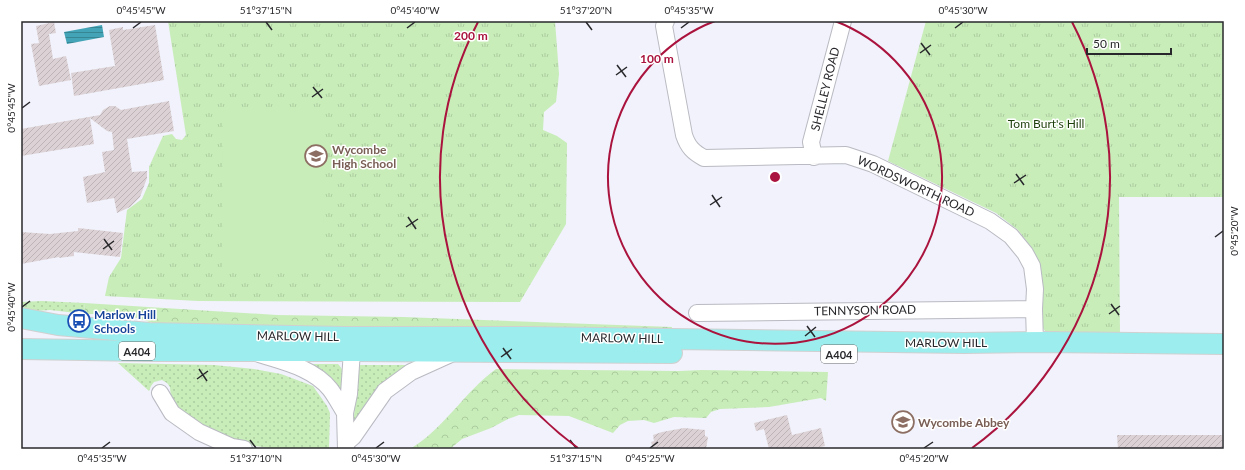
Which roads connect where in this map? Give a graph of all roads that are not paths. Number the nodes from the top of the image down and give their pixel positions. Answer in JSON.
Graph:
{"nodes":[{"id":1,"x":666,"y":21,"type":"edge"},
{"id":2,"x":843,"y":21,"type":"edge"},
{"id":3,"x":814,"y":157,"type":"junction"},
{"id":4,"x":1034,"y":309,"type":"junction"},
{"id":5,"x":697,"y":313,"type":"dead end"},
{"id":6,"x":21,"y":318,"type":"edge"},
{"id":7,"x":1034,"y":342,"type":"junction"},
{"id":8,"x":349,"y":344,"type":"junction"},
{"id":9,"x":1224,"y":344,"type":"edge"},
{"id":10,"x":21,"y":348,"type":"edge"},
{"id":11,"x":254,"y":352,"type":"junction"},
{"id":12,"x":454,"y":352,"type":"junction"},
{"id":13,"x":1224,"y":357,"type":"edge"},
{"id":14,"x":160,"y":392,"type":"dead end"},
{"id":15,"x":345,"y":413,"type":"junction"},
{"id":16,"x":346,"y":446,"type":"edge"},
{"id":17,"x":244,"y":449,"type":"edge"}],
"edges":[{"from":1,"to":3,"type":"street","name":"WORDSWORTH ROAD"},
{"from":2,"to":3,"type":"street","name":"SHELLEY ROAD"},
{"from":3,"to":4,"type":"street","name":"WORDSWORTH ROAD"},
{"from":4,"to":5,"type":"street","name":"TENNYSON ROAD"},
{"from":4,"to":7,"type":"street","name":"WORDSWORTH ROAD"},
{"from":6,"to":8,"type":"main road","name":"MARLOW HILL","number":"A404"},
{"from":7,"to":8,"type":"main road","name":"MARLOW HILL","number":"A404"},
{"from":7,"to":9,"type":"main road","name":"MARLOW HILL","number":"A404"},
{"from":8,"to":11,"type":"main road","name":"MARLOW HILL","number":"A404"},
{"from":8,"to":12,"type":"main road","name":"MARLOW HILL","number":"A404"},
{"from":8,"to":15,"type":"street"},
{"from":10,"to":11,"type":"main road","name":"MARLOW HILL","number":"A404"},
{"from":11,"to":15,"type":"street"},
{"from":12,"to":13,"type":"main road","name":"MARLOW HILL","number":"A404"},
{"from":12,"to":16,"type":"street"},
{"from":14,"to":17,"type":"street"},
{"from":15,"to":16,"type":"street"}]}
